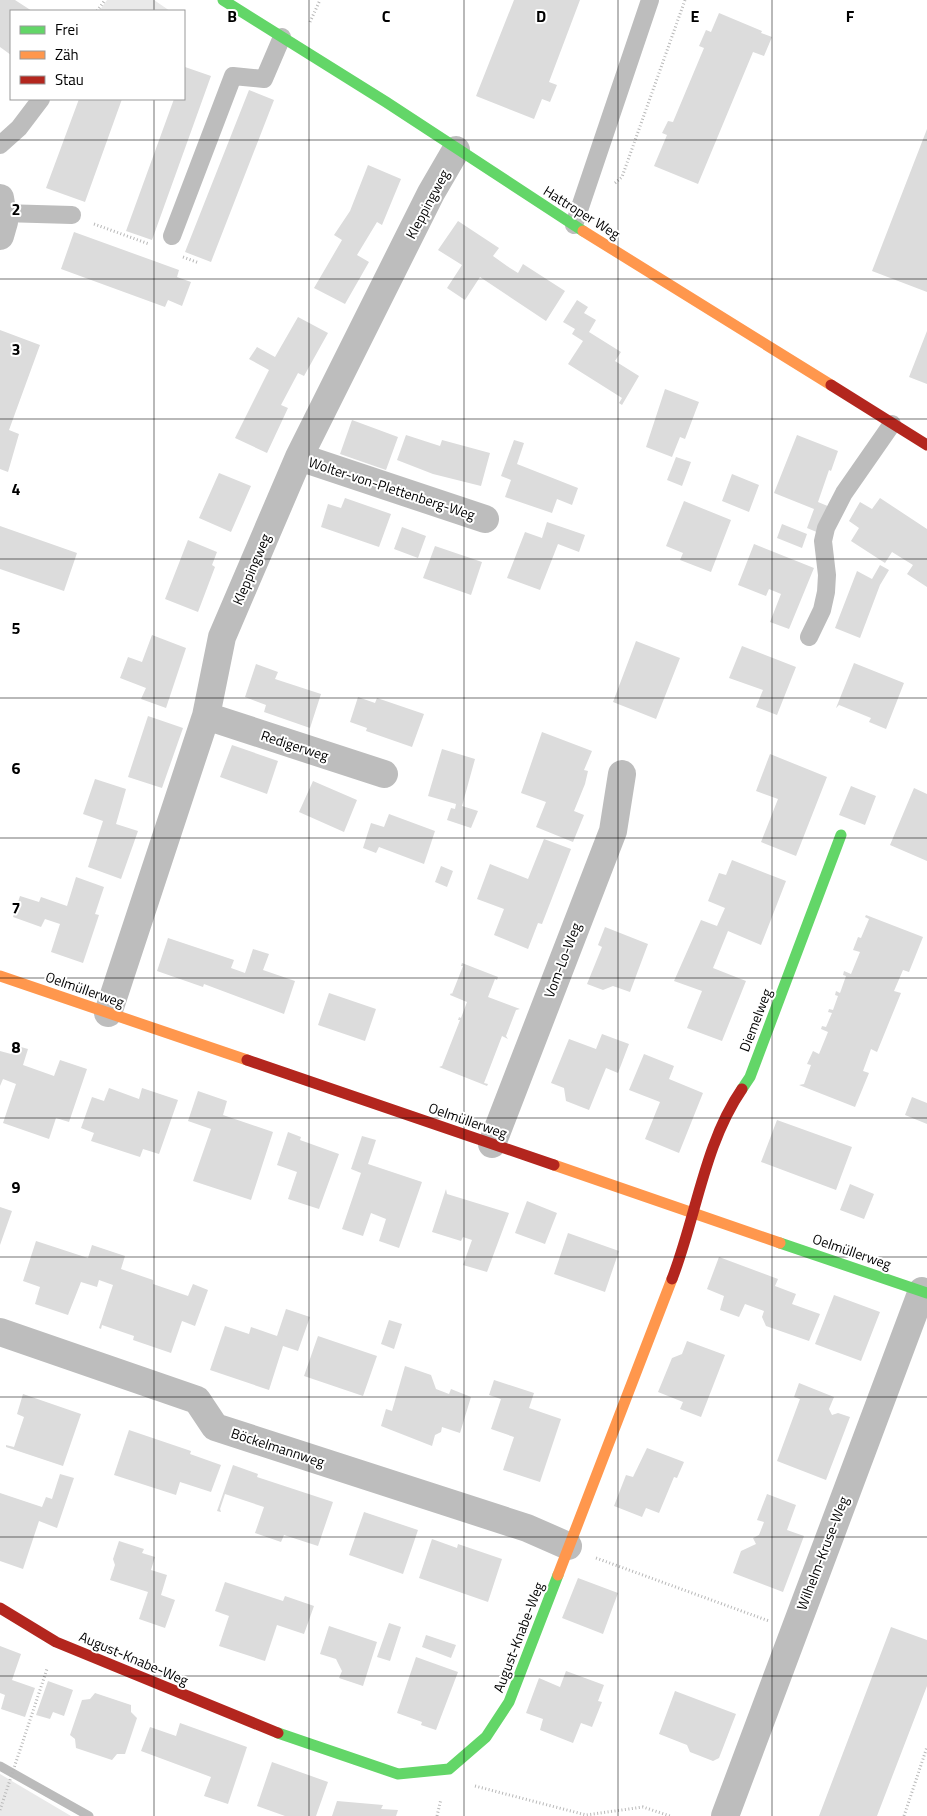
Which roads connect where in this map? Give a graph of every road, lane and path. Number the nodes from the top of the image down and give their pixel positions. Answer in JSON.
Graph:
{"nodes":[{"id":1,"x":223,"y":0,"type":"edge"},
{"id":2,"x":650,"y":0,"type":"edge"},
{"id":3,"x":685,"y":0,"type":"edge"},
{"id":4,"x":282,"y":37,"type":"junction"},
{"id":5,"x":40,"y":100,"type":"edge"},
{"id":6,"x":0,"y":145,"type":"edge"},
{"id":7,"x":456,"y":150,"type":"junction"},
{"id":8,"x":608,"y":190,"type":"dead end"},
{"id":9,"x":72,"y":215,"type":"joint"},
{"id":10,"x":1,"y":216,"type":"edge"},
{"id":11,"x":574,"y":224,"type":"junction"},
{"id":12,"x":172,"y":236,"type":"dead end"},
{"id":13,"x":153,"y":246,"type":"dead end"},
{"id":14,"x":180,"y":256,"type":"dead end"},
{"id":15,"x":199,"y":263,"type":"dead end"},
{"id":16,"x":892,"y":424,"type":"junction"},
{"id":17,"x":927,"y":445,"type":"edge"},
{"id":18,"x":299,"y":457,"type":"junction"},
{"id":19,"x":485,"y":519,"type":"dead end"},
{"id":20,"x":808,"y":637,"type":"dead end"},
{"id":21,"x":206,"y":716,"type":"junction"},
{"id":22,"x":384,"y":774,"type":"dead end"},
{"id":23,"x":622,"y":774,"type":"dead end"},
{"id":24,"x":841,"y":835,"type":"dead end"},
{"id":25,"x":0,"y":976,"type":"edge"},
{"id":26,"x":108,"y":1013,"type":"junction"},
{"id":27,"x":492,"y":1144,"type":"junction"},
{"id":28,"x":694,"y":1213,"type":"junction"},
{"id":29,"x":925,"y":1292,"type":"edge"},
{"id":30,"x":0,"y":1332,"type":"edge"},
{"id":31,"x":568,"y":1546,"type":"junction"},
{"id":32,"x":0,"y":1608,"type":"edge"},
{"id":33,"x":793,"y":1630,"type":"junction"},
{"id":34,"x":56,"y":1642,"type":"junction"},
{"id":35,"x":927,"y":1747,"type":"edge"},
{"id":36,"x":449,"y":1769,"type":"junction"},
{"id":37,"x":0,"y":1810,"type":"edge"},
{"id":38,"x":437,"y":1816,"type":"edge"},
{"id":39,"x":670,"y":1816,"type":"edge"},
{"id":40,"x":725,"y":1816,"type":"edge"},
{"id":41,"x":904,"y":1816,"type":"edge"}],
"edges":[{"from":1,"to":4,"type":"street","name":"Hattroper Weg"},
{"from":2,"to":11,"type":"lane"},
{"from":3,"to":8,"type":"path"},
{"from":4,"to":7,"type":"street","name":"Hattroper Weg"},
{"from":4,"to":12,"type":"lane"},
{"from":5,"to":6,"type":"lane"},
{"from":7,"to":11,"type":"street","name":"Hattroper Weg"},
{"from":7,"to":18,"type":"street","name":"Kleppingweg"},
{"from":9,"to":10,"type":"lane"},
{"from":9,"to":13,"type":"path"},
{"from":11,"to":16,"type":"street","name":"Hattroper Weg"},
{"from":14,"to":15,"type":"path"},
{"from":16,"to":17,"type":"street","name":"Hattroper Weg"},
{"from":16,"to":20,"type":"lane"},
{"from":18,"to":19,"type":"street","name":"Wolter-von-Plettenberg-Weg"},
{"from":18,"to":21,"type":"street","name":"Kleppingweg"},
{"from":21,"to":22,"type":"street","name":"Redigerweg"},
{"from":21,"to":26,"type":"street","name":"Kleppingweg"},
{"from":23,"to":27,"type":"street","name":"Vom-Lo-Weg"},
{"from":24,"to":28,"type":"street","name":"Diemelweg"},
{"from":25,"to":26,"type":"street","name":"Oelmüllerweg"},
{"from":26,"to":27,"type":"street","name":"Oelmüllerweg"},
{"from":27,"to":28,"type":"street","name":"Oelmüllerweg"},
{"from":28,"to":29,"type":"street","name":"Oelmüllerweg"},
{"from":28,"to":31,"type":"street","name":"August-Knabe-Weg"},
{"from":29,"to":33,"type":"street","name":"Wilhelm-Kruse-Weg"},
{"from":30,"to":31,"type":"street","name":"Böckelmannweg"},
{"from":31,"to":33,"type":"path"},
{"from":31,"to":36,"type":"street","name":"August-Knabe-Weg"},
{"from":32,"to":34,"type":"street","name":"August-Knabe-Weg"},
{"from":33,"to":40,"type":"street","name":"Wilhelm-Kruse-Weg"},
{"from":34,"to":36,"type":"street","name":"August-Knabe-Weg"},
{"from":34,"to":37,"type":"path"},
{"from":35,"to":41,"type":"path"},
{"from":36,"to":38,"type":"path"},
{"from":36,"to":39,"type":"path"}]}
